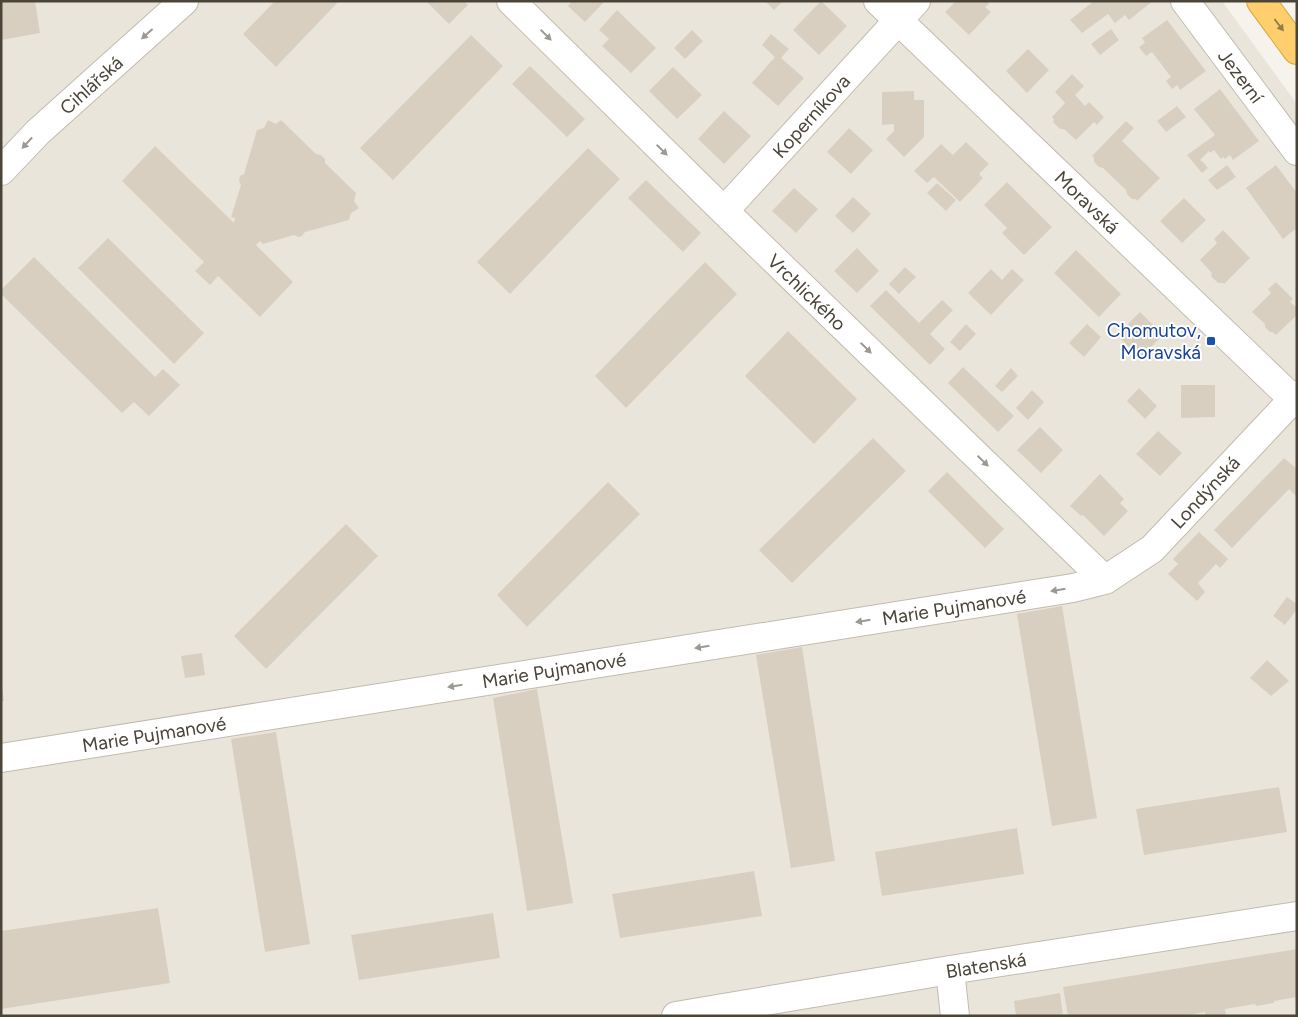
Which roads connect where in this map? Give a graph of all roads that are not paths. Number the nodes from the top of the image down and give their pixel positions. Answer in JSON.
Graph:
{"nodes":[{"id":1,"x":184,"y":1,"type":"edge"},
{"id":2,"x":511,"y":1,"type":"edge"},
{"id":3,"x":878,"y":1,"type":"edge"},
{"id":4,"x":916,"y":1,"type":"edge"},
{"id":5,"x":1185,"y":1,"type":"edge"},
{"id":6,"x":1261,"y":1,"type":"edge"},
{"id":7,"x":898,"y":21,"type":"junction"},
{"id":8,"x":1297,"y":50,"type":"edge"},
{"id":9,"x":1297,"y":151,"type":"edge"},
{"id":10,"x":1,"y":171,"type":"edge"},
{"id":11,"x":724,"y":211,"type":"junction"},
{"id":12,"x":1295,"y":399,"type":"edge"},
{"id":13,"x":1105,"y":580,"type":"junction"},
{"id":14,"x":1,"y":758,"type":"edge"},
{"id":15,"x":1297,"y":916,"type":"edge"},
{"id":16,"x":950,"y":970,"type":"junction"},
{"id":17,"x":676,"y":1016,"type":"edge"},
{"id":18,"x":955,"y":1016,"type":"edge"}],
"edges":[{"from":1,"to":10,"type":"street","name":"Cihlářská","one_way":true},
{"from":2,"to":11,"type":"street","name":"Vrchlického","one_way":true},
{"from":3,"to":7,"type":"street","name":"Moravská"},
{"from":4,"to":7,"type":"street","name":"Koperníkova"},
{"from":5,"to":9,"type":"street","name":"Jezerní"},
{"from":6,"to":8,"type":"highway","one_way":true},
{"from":7,"to":11,"type":"street","name":"Koperníkova"},
{"from":7,"to":12,"type":"street","name":"Moravská"},
{"from":11,"to":13,"type":"street","name":"Vrchlického","one_way":true},
{"from":12,"to":13,"type":"street","name":"Londýnská"},
{"from":13,"to":14,"type":"street","name":"Marie Pujmanové","one_way":true},
{"from":15,"to":16,"type":"street","name":"Blatenská"},
{"from":16,"to":17,"type":"street","name":"Blatenská"},
{"from":16,"to":18,"type":"street"}]}
